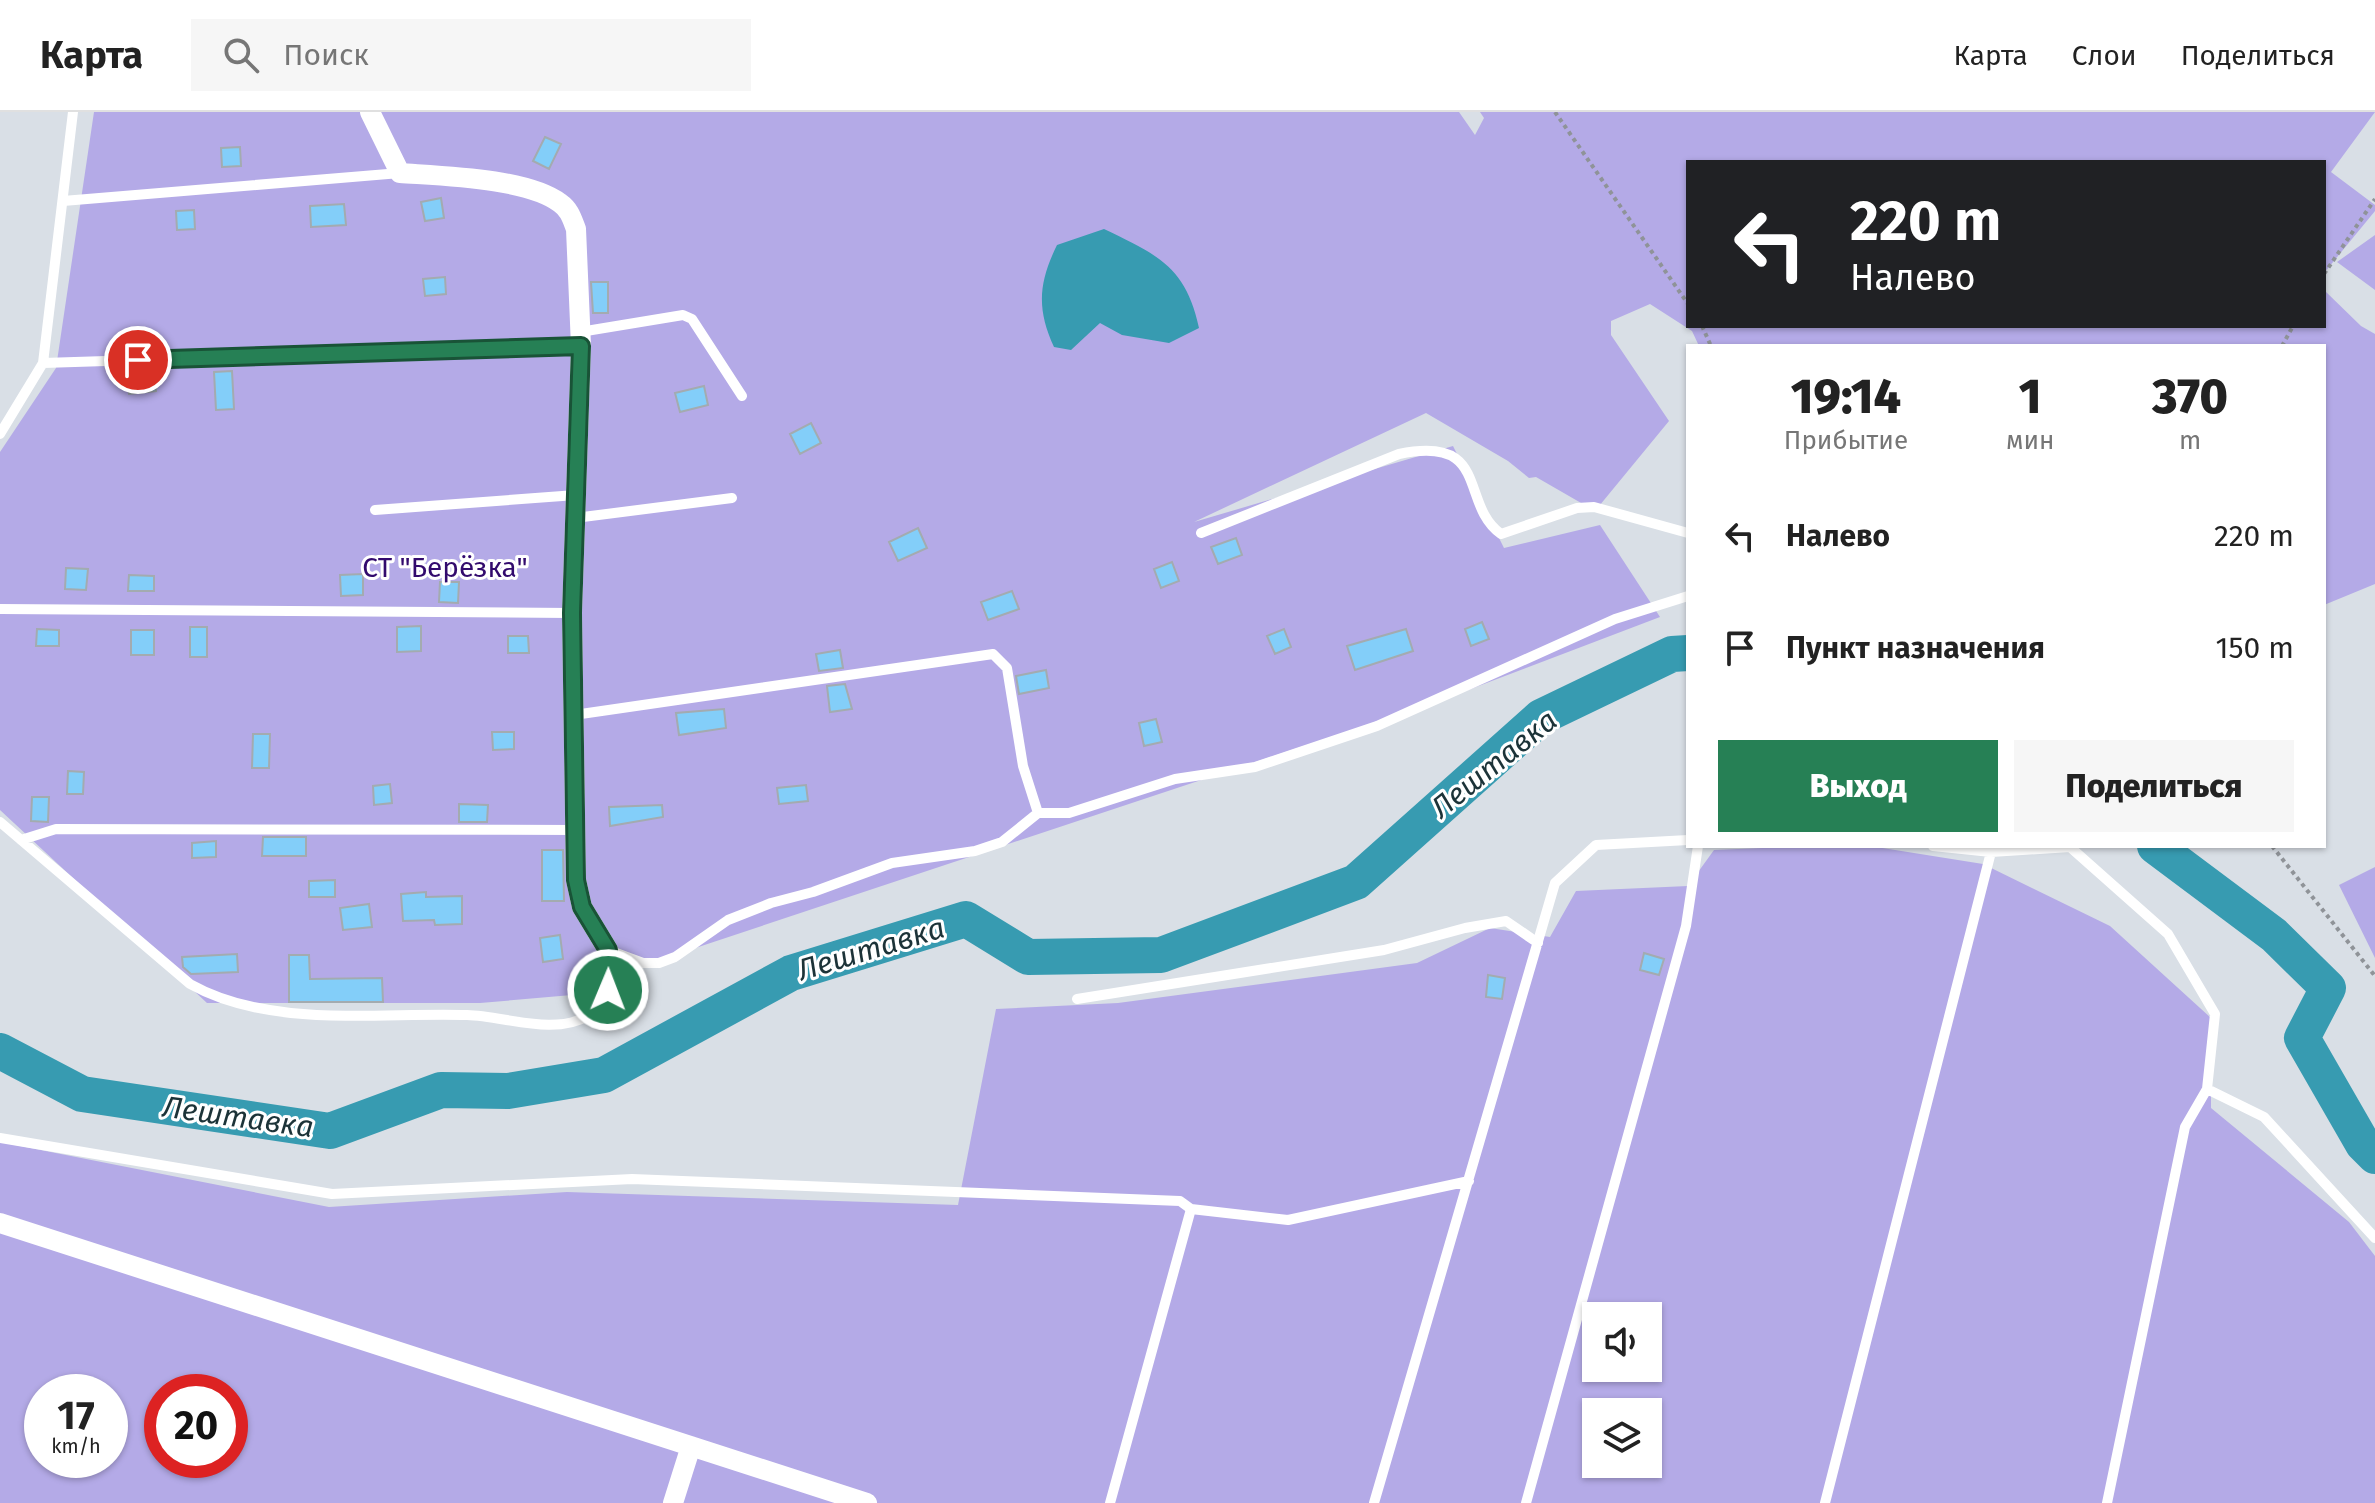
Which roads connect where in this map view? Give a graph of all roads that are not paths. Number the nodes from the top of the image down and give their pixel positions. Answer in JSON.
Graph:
{"nodes":[{"id":1,"x":73,"y":112,"type":"edge"},
{"id":2,"x":370,"y":112,"type":"edge"},
{"id":3,"x":400,"y":173,"type":"junction"},
{"id":4,"x":63,"y":201,"type":"junction"},
{"id":5,"x":581,"y":339,"type":"junction"},
{"id":6,"x":43,"y":363,"type":"junction"},
{"id":7,"x":742,"y":396,"type":"dead end"},
{"id":8,"x":0,"y":434,"type":"edge"},
{"id":9,"x":576,"y":495,"type":"junction"},
{"id":10,"x":732,"y":498,"type":"dead end"},
{"id":11,"x":375,"y":510,"type":"dead end"},
{"id":12,"x":575,"y":518,"type":"junction"},
{"id":13,"x":1686,"y":532,"type":"edge"},
{"id":14,"x":1201,"y":533,"type":"dead end"},
{"id":15,"x":1686,"y":597,"type":"edge"},
{"id":16,"x":0,"y":609,"type":"edge"},
{"id":17,"x":572,"y":613,"type":"junction"},
{"id":18,"x":574,"y":715,"type":"junction"},
{"id":19,"x":1038,"y":813,"type":"junction"},
{"id":20,"x":0,"y":822,"type":"edge"},
{"id":21,"x":577,"y":830,"type":"junction"},
{"id":22,"x":21,"y":840,"type":"junction"},
{"id":23,"x":1686,"y":840,"type":"edge"},
{"id":24,"x":1698,"y":848,"type":"edge"},
{"id":25,"x":1952,"y":848,"type":"edge"},
{"id":26,"x":2054,"y":848,"type":"edge"},
{"id":27,"x":2071,"y":848,"type":"edge"},
{"id":28,"x":1991,"y":852,"type":"junction"},
{"id":29,"x":1538,"y":943,"type":"junction"},
{"id":30,"x":608,"y":950,"type":"junction"},
{"id":31,"x":1077,"y":999,"type":"dead end"},
{"id":32,"x":2207,"y":1089,"type":"junction"},
{"id":33,"x":0,"y":1138,"type":"edge"},
{"id":34,"x":1469,"y":1181,"type":"junction"},
{"id":35,"x":1191,"y":1209,"type":"junction"},
{"id":36,"x":0,"y":1223,"type":"edge"},
{"id":37,"x":2375,"y":1238,"type":"edge"},
{"id":38,"x":691,"y":1446,"type":"junction"},
{"id":39,"x":673,"y":1503,"type":"edge"},
{"id":40,"x":867,"y":1503,"type":"edge"},
{"id":41,"x":1110,"y":1503,"type":"edge"},
{"id":42,"x":1374,"y":1503,"type":"edge"},
{"id":43,"x":1526,"y":1503,"type":"edge"},
{"id":44,"x":1825,"y":1503,"type":"edge"},
{"id":45,"x":2107,"y":1503,"type":"edge"}],
"edges":[{"from":1,"to":4,"type":"lane"},
{"from":2,"to":3,"type":"street"},
{"from":3,"to":4,"type":"lane"},
{"from":3,"to":5,"type":"street"},
{"from":4,"to":6,"type":"lane"},
{"from":5,"to":6,"type":"lane"},
{"from":5,"to":7,"type":"lane"},
{"from":5,"to":9,"type":"street"},
{"from":6,"to":8,"type":"lane"},
{"from":9,"to":11,"type":"lane"},
{"from":9,"to":12,"type":"street"},
{"from":10,"to":12,"type":"lane"},
{"from":12,"to":17,"type":"street"},
{"from":13,"to":14,"type":"lane"},
{"from":15,"to":19,"type":"lane"},
{"from":16,"to":17,"type":"lane"},
{"from":17,"to":18,"type":"street"},
{"from":18,"to":19,"type":"lane"},
{"from":18,"to":21,"type":"street"},
{"from":19,"to":30,"type":"lane"},
{"from":20,"to":22,"type":"lane"},
{"from":21,"to":22,"type":"lane"},
{"from":21,"to":30,"type":"street"},
{"from":22,"to":30,"type":"lane"},
{"from":23,"to":29,"type":"lane"},
{"from":24,"to":43,"type":"lane"},
{"from":25,"to":28,"type":"lane"},
{"from":26,"to":28,"type":"lane"},
{"from":27,"to":32,"type":"lane"},
{"from":28,"to":44,"type":"lane"},
{"from":29,"to":31,"type":"lane"},
{"from":29,"to":34,"type":"lane"},
{"from":32,"to":37,"type":"lane"},
{"from":32,"to":45,"type":"lane"},
{"from":33,"to":35,"type":"lane"},
{"from":34,"to":35,"type":"lane"},
{"from":34,"to":42,"type":"lane"},
{"from":35,"to":41,"type":"lane"},
{"from":36,"to":38,"type":"street"},
{"from":38,"to":39,"type":"street"},
{"from":38,"to":40,"type":"street"}]}
